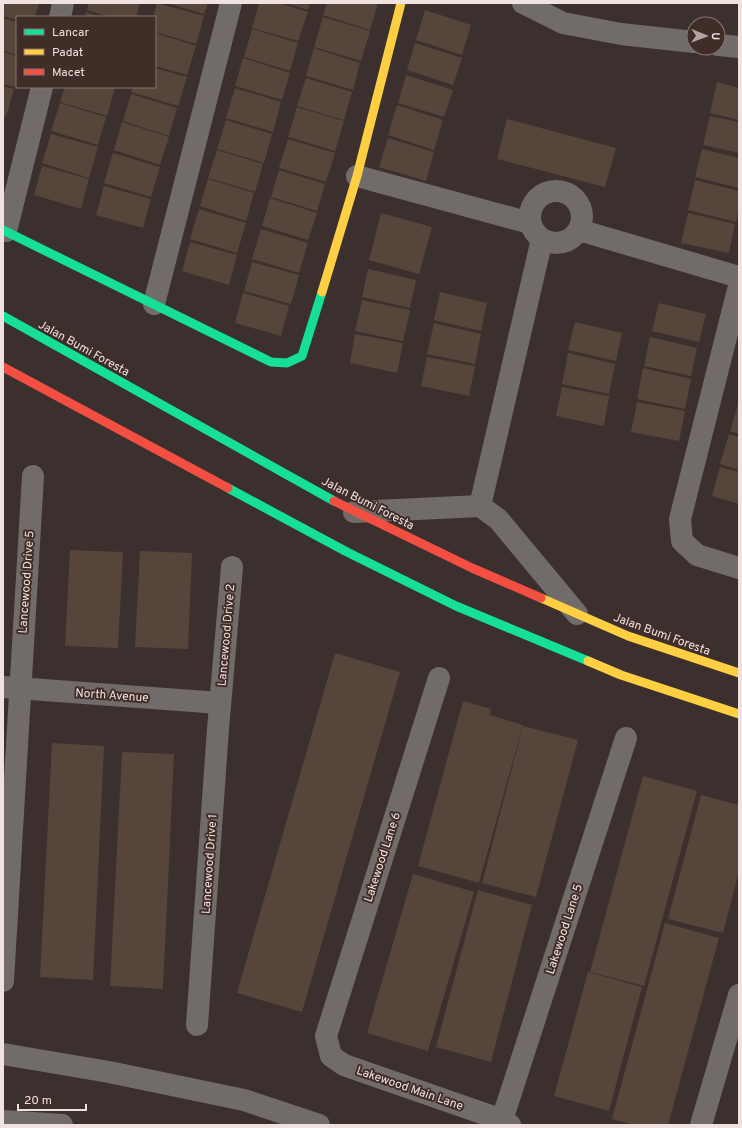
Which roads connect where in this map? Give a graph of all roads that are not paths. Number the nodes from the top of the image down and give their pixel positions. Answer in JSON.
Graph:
{"nodes":[{"id":1,"x":63,"y":3,"type":"edge"},
{"id":2,"x":231,"y":3,"type":"edge"},
{"id":3,"x":401,"y":3,"type":"edge"},
{"id":4,"x":523,"y":3,"type":"edge"},
{"id":5,"x":60,"y":16,"type":"edge"},
{"id":6,"x":686,"y":41,"type":"edge"},
{"id":7,"x":726,"y":46,"type":"edge"},
{"id":8,"x":739,"y":47,"type":"edge"},
{"id":9,"x":42,"y":88,"type":"edge"},
{"id":10,"x":357,"y":176,"type":"junction"},
{"id":11,"x":4,"y":230,"type":"edge"},
{"id":12,"x":579,"y":230,"type":"junction"},
{"id":13,"x":536,"y":231,"type":"junction"},
{"id":14,"x":739,"y":277,"type":"edge"},
{"id":15,"x":739,"y":286,"type":"edge"},
{"id":16,"x":154,"y":304,"type":"junction"},
{"id":17,"x":3,"y":316,"type":"edge"},
{"id":18,"x":3,"y":368,"type":"edge"},
{"id":19,"x":33,"y":476,"type":"dead end"},
{"id":20,"x":480,"y":506,"type":"junction"},
{"id":21,"x":354,"y":512,"type":"junction"},
{"id":22,"x":232,"y":567,"type":"dead end"},
{"id":23,"x":739,"y":568,"type":"edge"},
{"id":24,"x":577,"y":614,"type":"junction"},
{"id":25,"x":739,"y":673,"type":"edge"},
{"id":26,"x":439,"y":678,"type":"dead end"},
{"id":27,"x":11,"y":688,"type":"edge"},
{"id":28,"x":220,"y":703,"type":"junction"},
{"id":29,"x":739,"y":714,"type":"edge"},
{"id":30,"x":626,"y":738,"type":"dead end"},
{"id":31,"x":3,"y":981,"type":"edge"},
{"id":32,"x":739,"y":995,"type":"edge"},
{"id":33,"x":197,"y":1025,"type":"dead end"},
{"id":34,"x":326,"y":1036,"type":"joint"},
{"id":35,"x":3,"y":1054,"type":"edge"},
{"id":36,"x":3,"y":1121,"type":"edge"},
{"id":37,"x":506,"y":1123,"type":"edge"},
{"id":38,"x":62,"y":1125,"type":"edge"},
{"id":39,"x":319,"y":1125,"type":"edge"},
{"id":40,"x":701,"y":1125,"type":"edge"}],
"edges":[{"from":1,"to":5,"type":"street"},
{"from":2,"to":16,"type":"street"},
{"from":3,"to":10,"type":"main road"},
{"from":4,"to":6,"type":"street"},
{"from":7,"to":8,"type":"street"},
{"from":9,"to":11,"type":"street"},
{"from":10,"to":13,"type":"street"},
{"from":10,"to":16,"type":"main road"},
{"from":11,"to":16,"type":"main road"},
{"from":12,"to":13,"type":"street"},
{"from":12,"to":13,"type":"street"},
{"from":12,"to":14,"type":"street"},
{"from":13,"to":20,"type":"street"},
{"from":15,"to":23,"type":"street"},
{"from":17,"to":21,"type":"main road","name":"Jalan Bumi Foresta"},
{"from":18,"to":29,"type":"main road"},
{"from":19,"to":27,"type":"street","name":"Lancewood Drive 5"},
{"from":20,"to":21,"type":"street"},
{"from":20,"to":24,"type":"street"},
{"from":21,"to":24,"type":"main road","name":"Jalan Bumi Foresta"},
{"from":22,"to":28,"type":"street","name":"Lancewood Drive 2"},
{"from":24,"to":25,"type":"main road","name":"Jalan Bumi Foresta"},
{"from":26,"to":34,"type":"street","name":"Lakewood Lane 6"},
{"from":27,"to":28,"type":"street","name":"North Avenue"},
{"from":27,"to":31,"type":"street","name":"Lancewood Drive 5"},
{"from":28,"to":33,"type":"street","name":"Lancewood Drive 1"},
{"from":30,"to":37,"type":"street","name":"Lakewood Lane 5"},
{"from":32,"to":40,"type":"street"},
{"from":34,"to":37,"type":"street","name":"Lakewood Main Lane"},
{"from":35,"to":39,"type":"street"},
{"from":36,"to":38,"type":"street"}]}
